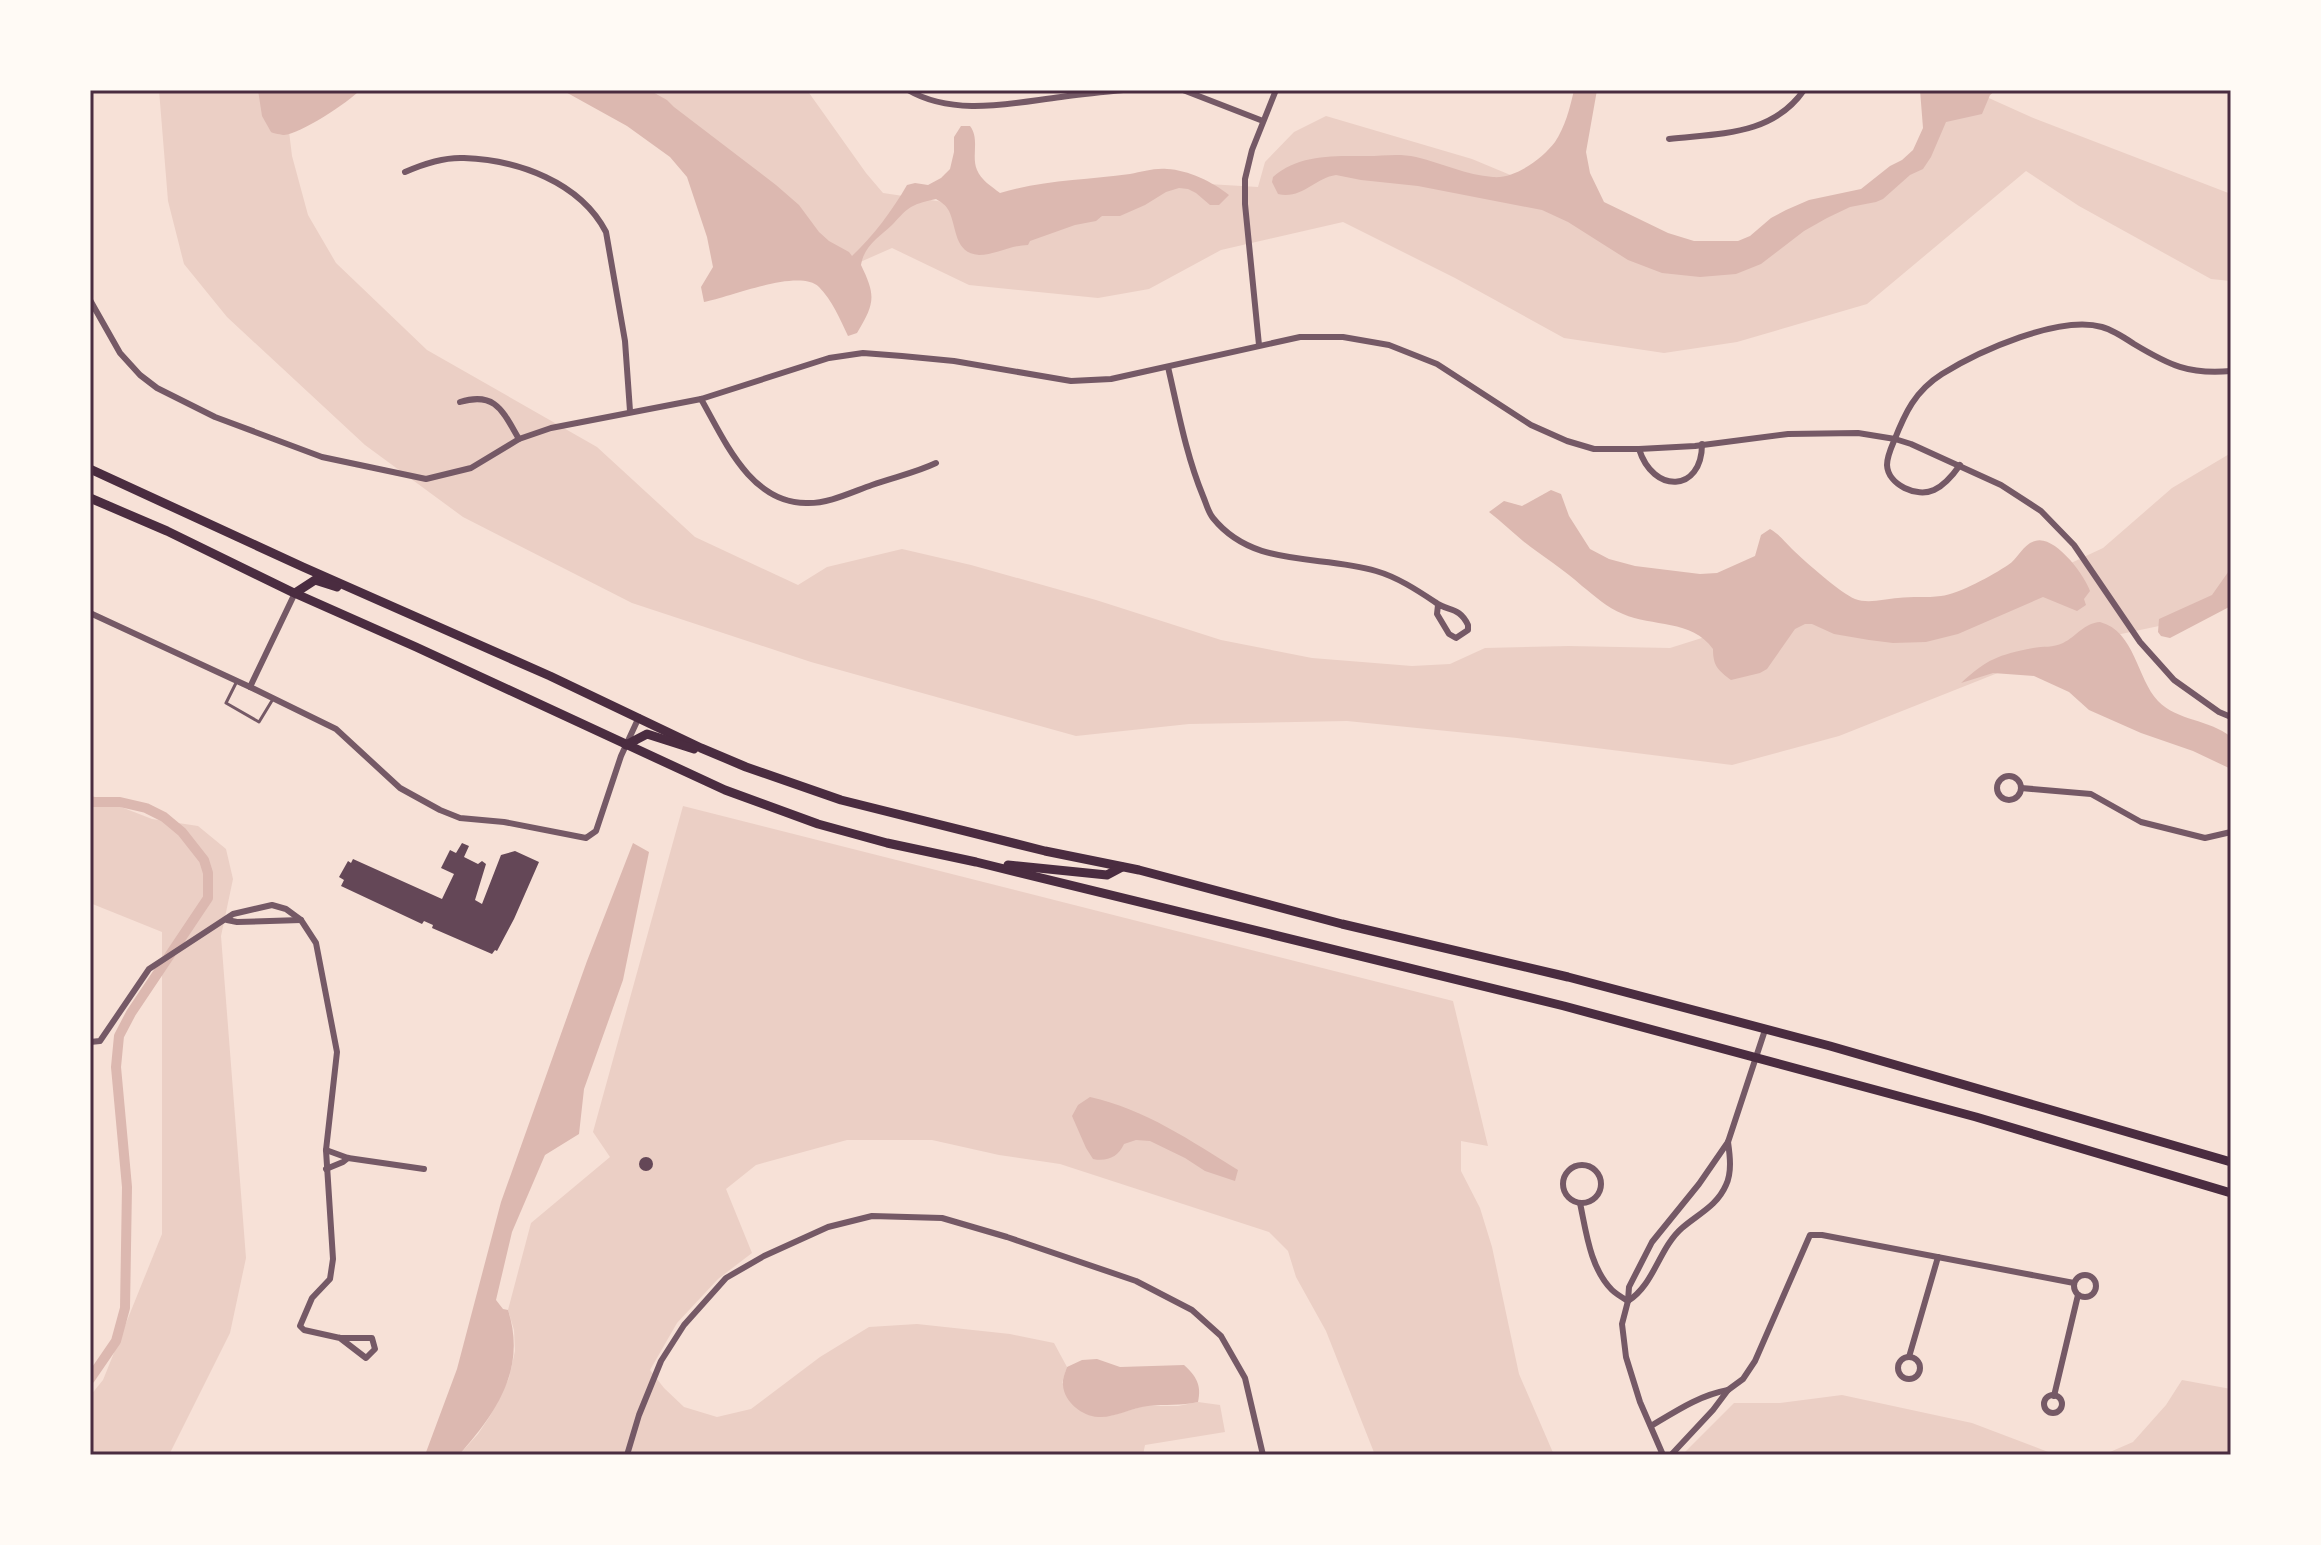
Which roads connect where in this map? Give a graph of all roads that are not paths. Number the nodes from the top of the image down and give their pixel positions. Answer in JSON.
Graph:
{"nodes":[{"id":1,"x":908,"y":90,"type":"edge"},
{"id":2,"x":1123,"y":90,"type":"edge"},
{"id":3,"x":1183,"y":90,"type":"edge"},
{"id":4,"x":1276,"y":90,"type":"edge"},
{"id":5,"x":1804,"y":90,"type":"edge"},
{"id":6,"x":1263,"y":121,"type":"junction"},
{"id":7,"x":1669,"y":139,"type":"dead end"},
{"id":8,"x":405,"y":172,"type":"dead end"},
{"id":9,"x":90,"y":300,"type":"edge"},
{"id":10,"x":1259,"y":345,"type":"junction"},
{"id":11,"x":1168,"y":367,"type":"junction"},
{"id":12,"x":2231,"y":371,"type":"edge"},
{"id":13,"x":701,"y":399,"type":"junction"},
{"id":14,"x":460,"y":402,"type":"dead end"},
{"id":15,"x":630,"y":411,"type":"junction"},
{"id":16,"x":519,"y":439,"type":"junction"},
{"id":17,"x":1895,"y":439,"type":"junction"},
{"id":18,"x":1702,"y":444,"type":"junction"},
{"id":19,"x":1639,"y":449,"type":"junction"},
{"id":20,"x":936,"y":463,"type":"dead end"},
{"id":21,"x":1960,"y":465,"type":"junction"},
{"id":22,"x":90,"y":469,"type":"edge"},
{"id":23,"x":90,"y":498,"type":"edge"},
{"id":24,"x":295,"y":593,"type":"junction"},
{"id":25,"x":385,"y":603,"type":"junction"},
{"id":26,"x":1438,"y":605,"type":"junction"},
{"id":27,"x":90,"y":613,"type":"edge"},
{"id":28,"x":237,"y":681,"type":"junction"},
{"id":29,"x":250,"y":687,"type":"junction"},
{"id":30,"x":273,"y":699,"type":"junction"},
{"id":31,"x":639,"y":717,"type":"junction"},
{"id":32,"x":2231,"y":717,"type":"edge"},
{"id":33,"x":626,"y":745,"type":"junction"},
{"id":34,"x":746,"y":767,"type":"junction"},
{"id":35,"x":2021,"y":788,"type":"dead end"},
{"id":36,"x":2231,"y":832,"type":"edge"},
{"id":37,"x":976,"y":862,"type":"junction"},
{"id":38,"x":1122,"y":867,"type":"junction"},
{"id":39,"x":227,"y":920,"type":"junction"},
{"id":40,"x":301,"y":920,"type":"junction"},
{"id":41,"x":1765,"y":1030,"type":"junction"},
{"id":42,"x":90,"y":1042,"type":"edge"},
{"id":43,"x":1757,"y":1058,"type":"junction"},
{"id":44,"x":1728,"y":1142,"type":"junction"},
{"id":45,"x":326,"y":1150,"type":"junction"},
{"id":46,"x":348,"y":1158,"type":"junction"},
{"id":47,"x":2231,"y":1162,"type":"edge"},
{"id":48,"x":326,"y":1169,"type":"junction"},
{"id":49,"x":424,"y":1169,"type":"dead end"},
{"id":50,"x":2231,"y":1193,"type":"edge"},
{"id":51,"x":1580,"y":1203,"type":"junction"},
{"id":52,"x":1938,"y":1257,"type":"junction"},
{"id":53,"x":2074,"y":1283,"type":"junction"},
{"id":54,"x":2078,"y":1295,"type":"junction"},
{"id":55,"x":1628,"y":1301,"type":"junction"},
{"id":56,"x":340,"y":1338,"type":"junction"},
{"id":57,"x":1909,"y":1357,"type":"dead end"},
{"id":58,"x":1728,"y":1390,"type":"junction"},
{"id":59,"x":2054,"y":1396,"type":"dead end"},
{"id":60,"x":1651,"y":1426,"type":"junction"},
{"id":61,"x":627,"y":1455,"type":"edge"},
{"id":62,"x":1263,"y":1455,"type":"edge"},
{"id":63,"x":1663,"y":1455,"type":"edge"},
{"id":64,"x":1671,"y":1455,"type":"edge"}],
"edges":[{"from":1,"to":2,"type":"street"},
{"from":3,"to":6,"type":"street"},
{"from":4,"to":6,"type":"street"},
{"from":5,"to":7,"type":"street"},
{"from":6,"to":10,"type":"street"},
{"from":8,"to":15,"type":"street"},
{"from":9,"to":16,"type":"street"},
{"from":10,"to":11,"type":"street"},
{"from":10,"to":19,"type":"street"},
{"from":11,"to":13,"type":"street"},
{"from":11,"to":26,"type":"street"},
{"from":12,"to":17,"type":"street"},
{"from":13,"to":15,"type":"street"},
{"from":13,"to":20,"type":"street"},
{"from":14,"to":16,"type":"street"},
{"from":15,"to":16,"type":"street"},
{"from":17,"to":18,"type":"street"},
{"from":17,"to":21,"type":"street"},
{"from":17,"to":21,"type":"street"},
{"from":18,"to":19,"type":"street"},
{"from":18,"to":19,"type":"street"},
{"from":21,"to":32,"type":"street"},
{"from":22,"to":25,"type":"highway"},
{"from":23,"to":24,"type":"highway"},
{"from":24,"to":25,"type":"highway"},
{"from":24,"to":29,"type":"street"},
{"from":24,"to":33,"type":"highway"},
{"from":25,"to":31,"type":"highway"},
{"from":26,"to":26,"type":"street"},
{"from":27,"to":28,"type":"street"},
{"from":28,"to":29,"type":"street"},
{"from":28,"to":30,"type":"lane"},
{"from":29,"to":30,"type":"street"},
{"from":30,"to":33,"type":"street"},
{"from":31,"to":33,"type":"street"},
{"from":31,"to":34,"type":"highway"},
{"from":33,"to":34,"type":"highway"},
{"from":33,"to":37,"type":"highway"},
{"from":34,"to":38,"type":"highway"},
{"from":35,"to":36,"type":"street"},
{"from":37,"to":38,"type":"highway"},
{"from":37,"to":43,"type":"highway"},
{"from":38,"to":41,"type":"highway"},
{"from":39,"to":40,"type":"street"},
{"from":39,"to":40,"type":"street"},
{"from":39,"to":42,"type":"street"},
{"from":40,"to":45,"type":"street"},
{"from":41,"to":43,"type":"street"},
{"from":41,"to":47,"type":"highway"},
{"from":43,"to":44,"type":"street"},
{"from":43,"to":50,"type":"highway"},
{"from":44,"to":55,"type":"street"},
{"from":44,"to":55,"type":"street"},
{"from":45,"to":46,"type":"street"},
{"from":45,"to":48,"type":"street"},
{"from":46,"to":48,"type":"street"},
{"from":46,"to":49,"type":"street"},
{"from":48,"to":56,"type":"street"},
{"from":51,"to":51,"type":"street"},
{"from":51,"to":55,"type":"street"},
{"from":52,"to":53,"type":"street"},
{"from":52,"to":57,"type":"street"},
{"from":52,"to":58,"type":"street"},
{"from":53,"to":54,"type":"street"},
{"from":53,"to":54,"type":"street"},
{"from":54,"to":59,"type":"street"},
{"from":55,"to":60,"type":"street"},
{"from":56,"to":56,"type":"street"},
{"from":58,"to":60,"type":"street"},
{"from":58,"to":64,"type":"street"},
{"from":60,"to":63,"type":"street"},
{"from":61,"to":62,"type":"street"}]}
